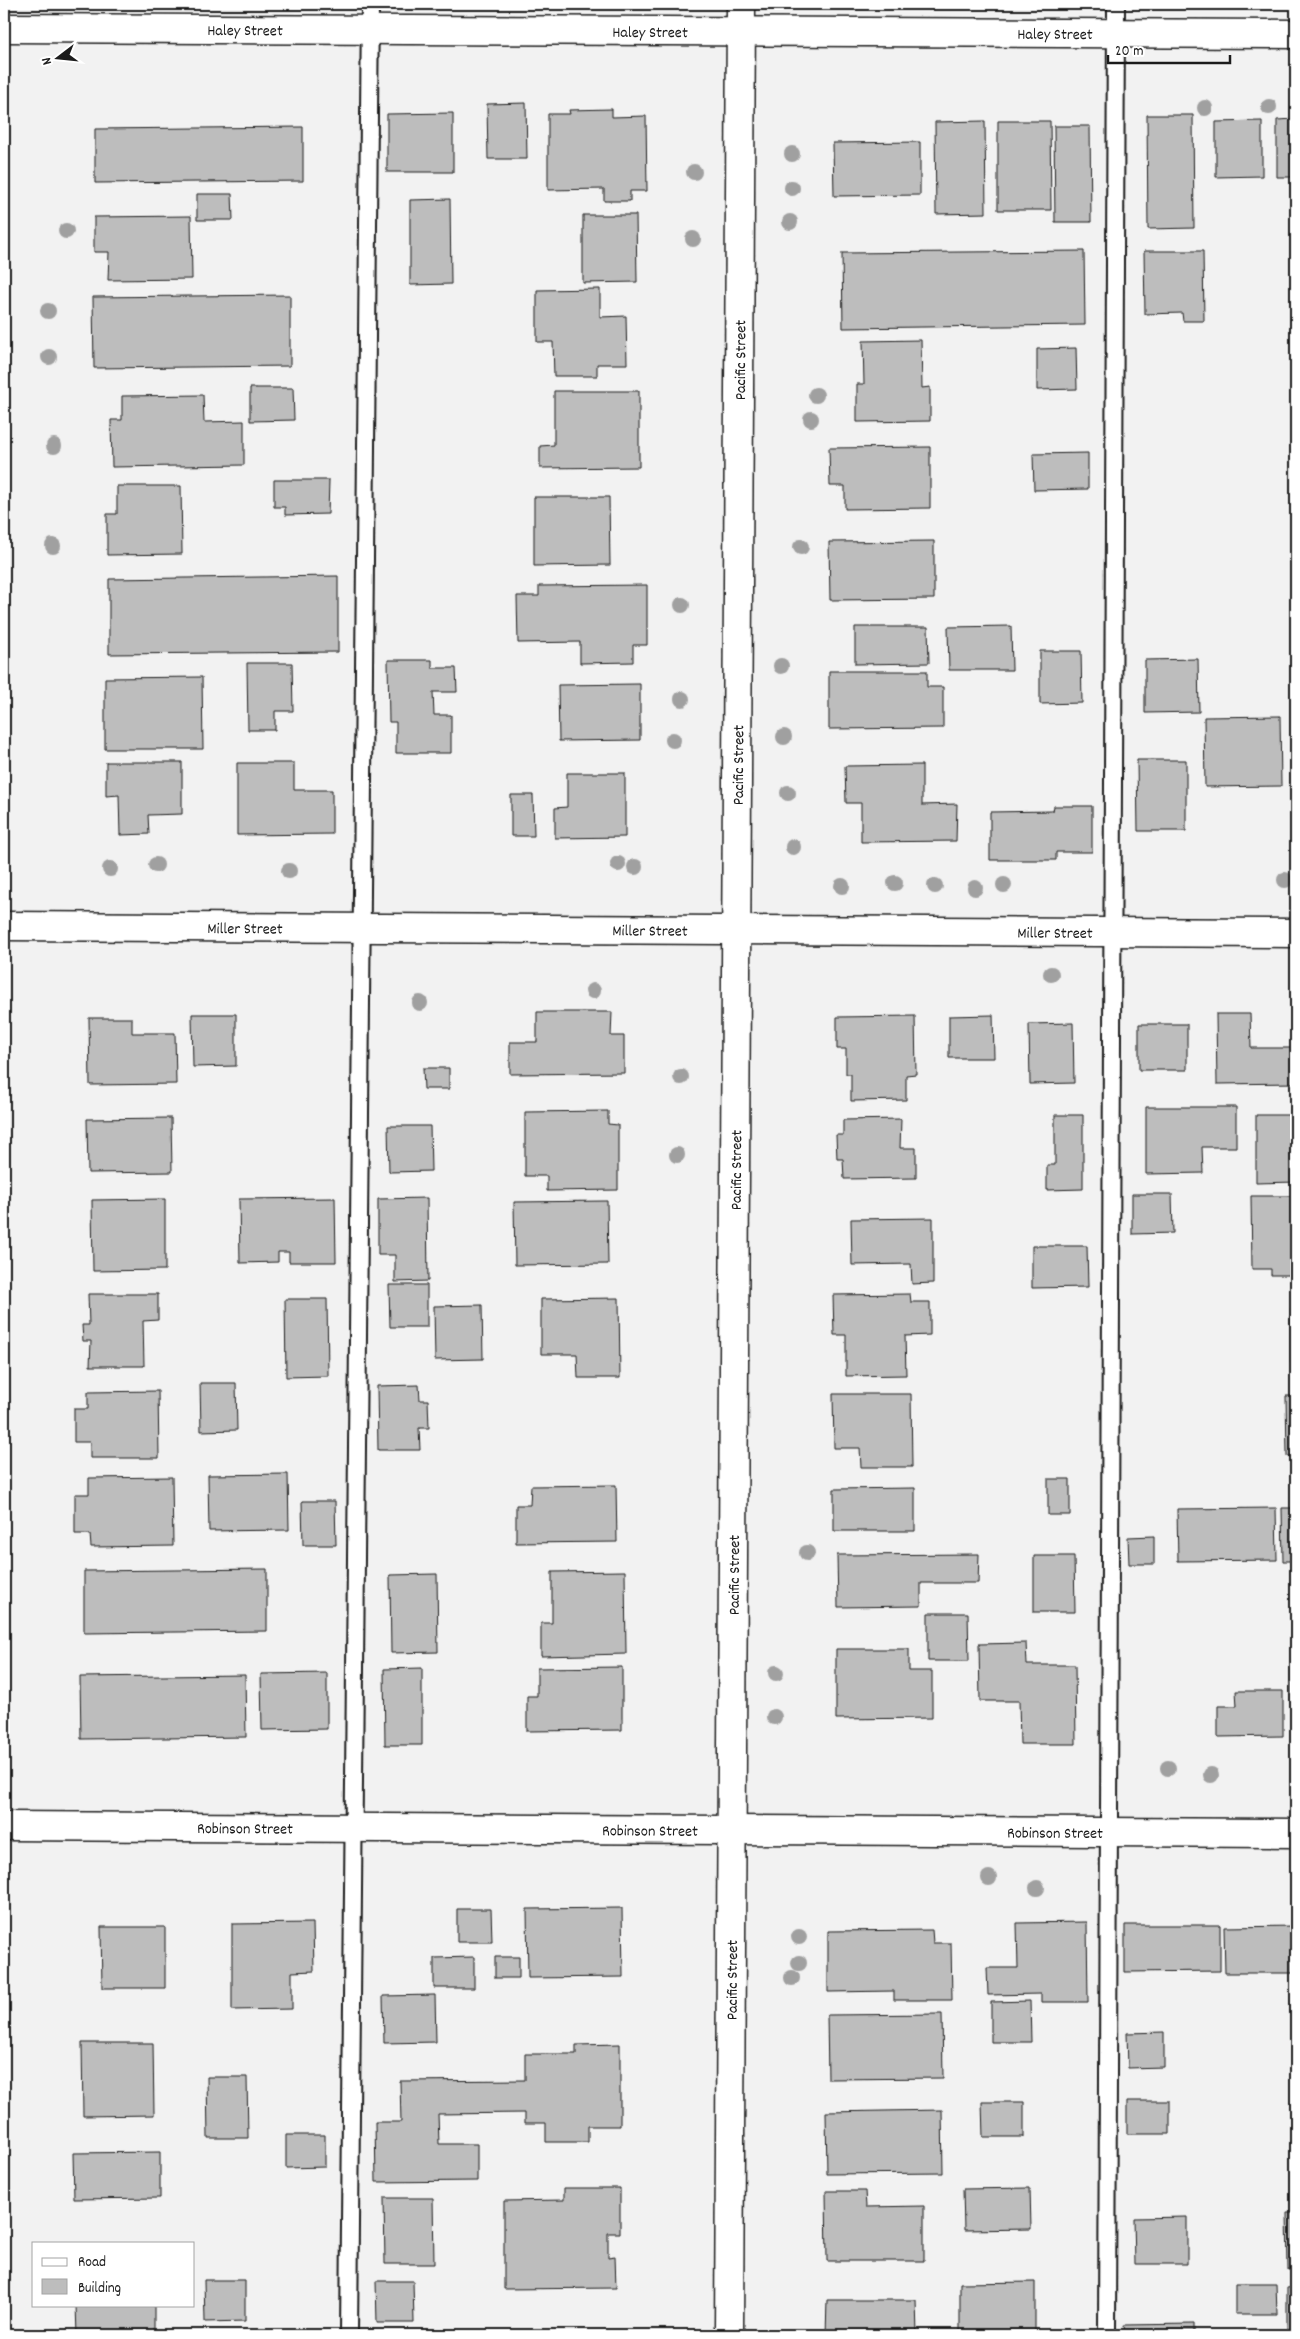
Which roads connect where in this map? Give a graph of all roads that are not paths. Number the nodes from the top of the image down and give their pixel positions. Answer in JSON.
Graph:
{"nodes":[{"id":1,"x":741,"y":4,"type":"edge"},
{"id":2,"x":1116,"y":4,"type":"edge"},
{"id":3,"x":370,"y":17,"type":"edge"},
{"id":4,"x":4,"y":28,"type":"edge"},
{"id":5,"x":741,"y":31,"type":"junction"},
{"id":6,"x":1116,"y":33,"type":"junction"},
{"id":7,"x":1296,"y":34,"type":"edge"},
{"id":8,"x":4,"y":926,"type":"edge"},
{"id":9,"x":362,"y":928,"type":"junction"},
{"id":10,"x":736,"y":930,"type":"junction"},
{"id":11,"x":1113,"y":932,"type":"junction"},
{"id":12,"x":1296,"y":933,"type":"edge"},
{"id":13,"x":4,"y":1826,"type":"edge"},
{"id":14,"x":354,"y":1828,"type":"junction"},
{"id":15,"x":731,"y":1830,"type":"junction"},
{"id":16,"x":1109,"y":1832,"type":"junction"},
{"id":17,"x":1296,"y":1833,"type":"edge"},
{"id":18,"x":349,"y":2335,"type":"edge"},
{"id":19,"x":729,"y":2335,"type":"edge"},
{"id":20,"x":1106,"y":2335,"type":"edge"}],
"edges":[{"from":1,"to":5,"type":"street","name":"Pacific Street"},
{"from":2,"to":6,"type":"lane"},
{"from":3,"to":4,"type":"street","name":"Haley Street"},
{"from":3,"to":5,"type":"street","name":"Haley Street"},
{"from":3,"to":9,"type":"lane"},
{"from":5,"to":6,"type":"street","name":"Haley Street"},
{"from":5,"to":10,"type":"street","name":"Pacific Street"},
{"from":6,"to":7,"type":"street","name":"Haley Street"},
{"from":6,"to":11,"type":"lane"},
{"from":8,"to":9,"type":"street","name":"Miller Street"},
{"from":9,"to":10,"type":"street","name":"Miller Street"},
{"from":9,"to":14,"type":"lane"},
{"from":10,"to":11,"type":"street","name":"Miller Street"},
{"from":10,"to":15,"type":"street","name":"Pacific Street"},
{"from":11,"to":12,"type":"street","name":"Miller Street"},
{"from":11,"to":16,"type":"lane"},
{"from":13,"to":14,"type":"street","name":"Robinson Street"},
{"from":14,"to":15,"type":"street","name":"Robinson Street"},
{"from":14,"to":18,"type":"lane"},
{"from":15,"to":16,"type":"street","name":"Robinson Street"},
{"from":15,"to":19,"type":"street","name":"Pacific Street"},
{"from":16,"to":17,"type":"street","name":"Robinson Street"},
{"from":16,"to":20,"type":"lane"}]}
